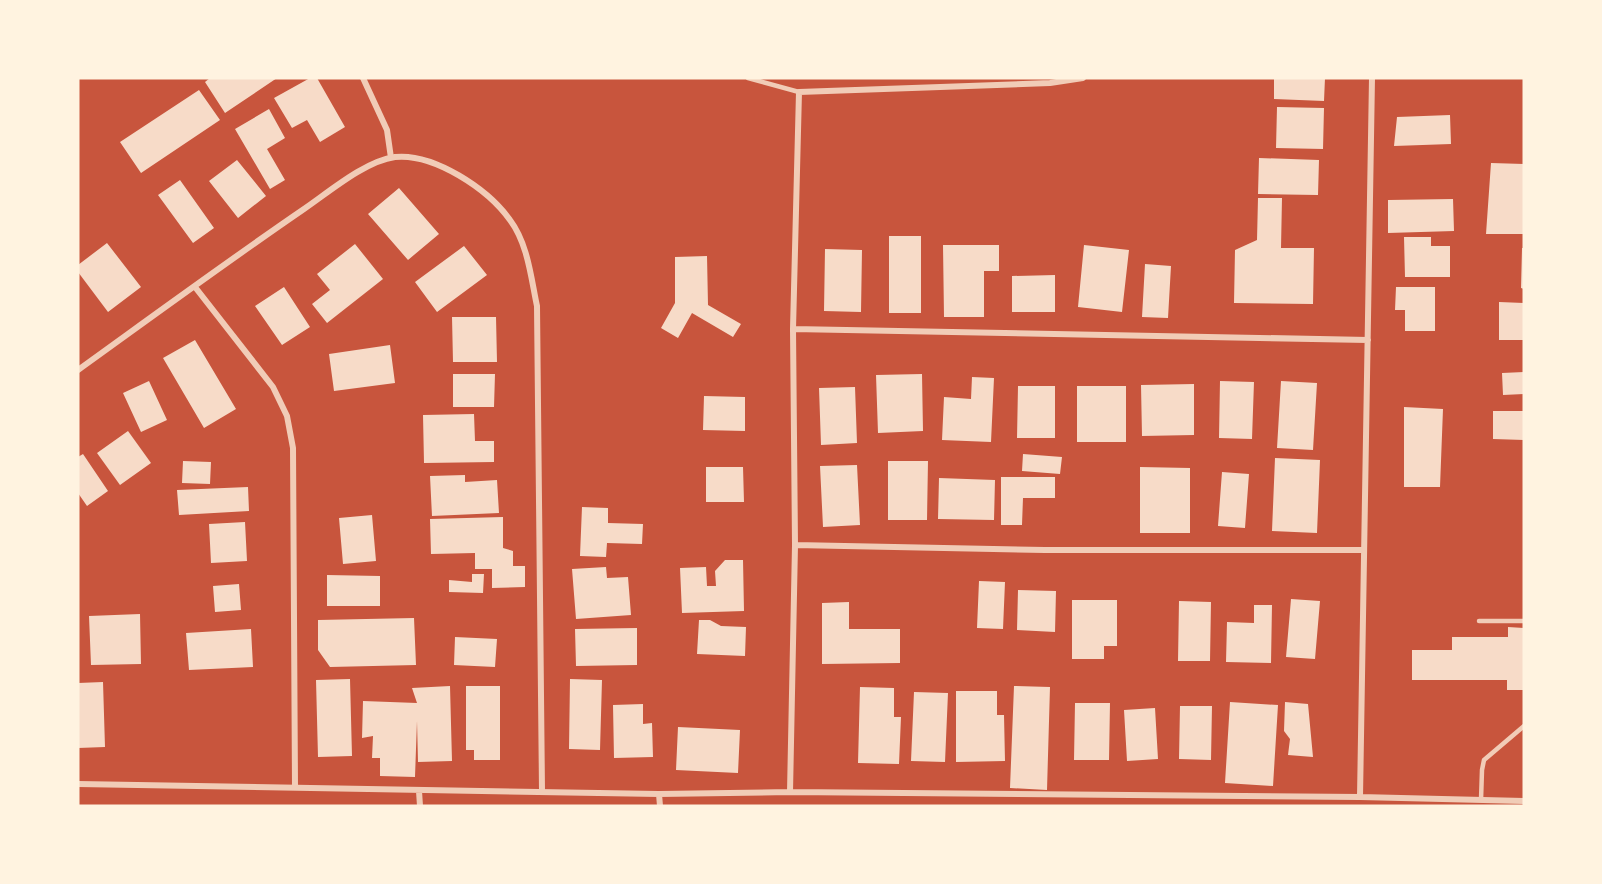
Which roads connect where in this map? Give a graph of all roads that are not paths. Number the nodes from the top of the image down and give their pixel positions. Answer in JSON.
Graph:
{"nodes":[{"id":1,"x":363,"y":78,"type":"edge"},
{"id":2,"x":748,"y":78,"type":"edge"},
{"id":3,"x":1083,"y":78,"type":"edge"},
{"id":4,"x":1372,"y":78,"type":"edge"},
{"id":5,"x":799,"y":92,"type":"junction"},
{"id":6,"x":392,"y":158,"type":"junction"},
{"id":7,"x":195,"y":287,"type":"junction"},
{"id":8,"x":793,"y":329,"type":"junction"},
{"id":9,"x":1368,"y":340,"type":"junction"},
{"id":10,"x":78,"y":370,"type":"edge"},
{"id":11,"x":795,"y":545,"type":"junction"},
{"id":12,"x":1363,"y":550,"type":"junction"},
{"id":13,"x":1479,"y":621,"type":"dead end"},
{"id":14,"x":1524,"y":621,"type":"edge"},
{"id":15,"x":1524,"y":726,"type":"edge"},
{"id":16,"x":78,"y":784,"type":"edge"},
{"id":17,"x":294,"y":787,"type":"junction"},
{"id":18,"x":420,"y":791,"type":"junction"},
{"id":19,"x":542,"y":791,"type":"junction"},
{"id":20,"x":790,"y":792,"type":"junction"},
{"id":21,"x":659,"y":794,"type":"junction"},
{"id":22,"x":1325,"y":797,"type":"junction"},
{"id":23,"x":1360,"y":797,"type":"junction"},
{"id":24,"x":1481,"y":800,"type":"junction"},
{"id":25,"x":1524,"y":801,"type":"edge"},
{"id":26,"x":420,"y":806,"type":"edge"},
{"id":27,"x":660,"y":806,"type":"edge"},
{"id":28,"x":1325,"y":806,"type":"edge"}],
"edges":[{"from":1,"to":6,"type":"street"},
{"from":2,"to":5,"type":"lane"},
{"from":3,"to":5,"type":"street"},
{"from":4,"to":9,"type":"street"},
{"from":5,"to":8,"type":"street"},
{"from":6,"to":7,"type":"street"},
{"from":6,"to":19,"type":"street"},
{"from":7,"to":10,"type":"street"},
{"from":7,"to":17,"type":"street"},
{"from":8,"to":9,"type":"street"},
{"from":8,"to":11,"type":"street"},
{"from":9,"to":12,"type":"street"},
{"from":11,"to":12,"type":"street"},
{"from":11,"to":20,"type":"street"},
{"from":12,"to":23,"type":"street"},
{"from":13,"to":14,"type":"lane"},
{"from":15,"to":24,"type":"lane"},
{"from":16,"to":17,"type":"street"},
{"from":17,"to":18,"type":"street"},
{"from":18,"to":19,"type":"street"},
{"from":18,"to":26,"type":"street"},
{"from":19,"to":21,"type":"street"},
{"from":20,"to":21,"type":"street"},
{"from":20,"to":22,"type":"street"},
{"from":21,"to":27,"type":"street"},
{"from":22,"to":23,"type":"street"},
{"from":22,"to":28,"type":"street"},
{"from":23,"to":24,"type":"street"},
{"from":24,"to":25,"type":"street"}]}
